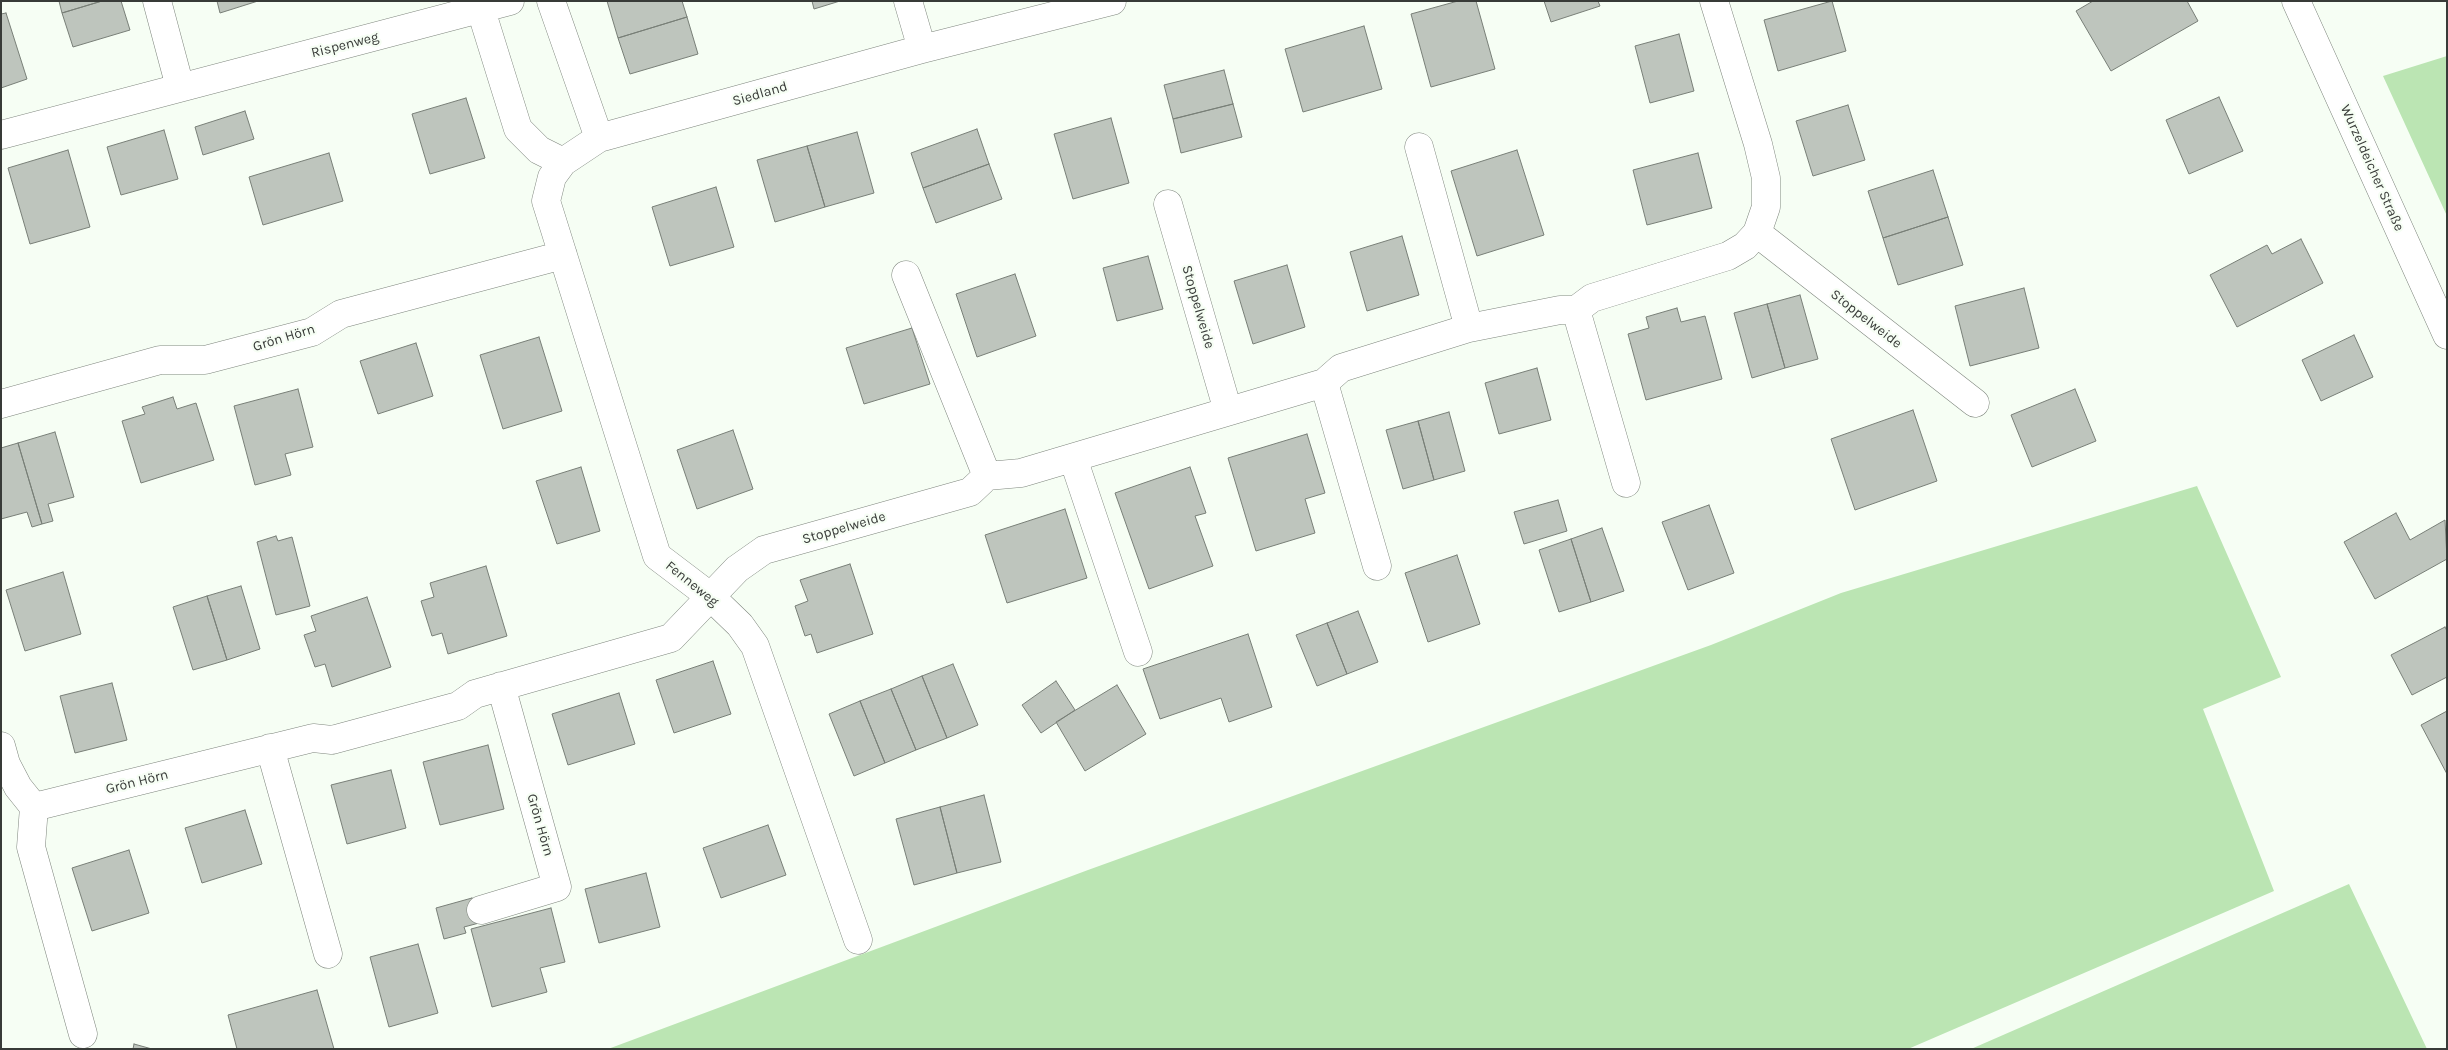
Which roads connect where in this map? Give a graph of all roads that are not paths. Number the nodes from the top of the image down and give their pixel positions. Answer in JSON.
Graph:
{"nodes":[{"id":1,"x":157,"y":1,"type":"edge"},
{"id":2,"x":510,"y":1,"type":"edge"},
{"id":3,"x":551,"y":1,"type":"edge"},
{"id":4,"x":908,"y":1,"type":"edge"},
{"id":5,"x":1112,"y":1,"type":"edge"},
{"id":6,"x":1714,"y":1,"type":"edge"},
{"id":7,"x":2296,"y":1,"type":"edge"},
{"id":8,"x":481,"y":10,"type":"junction"},
{"id":9,"x":922,"y":49,"type":"junction"},
{"id":10,"x":180,"y":87,"type":"junction"},
{"id":11,"x":1,"y":135,"type":"edge"},
{"id":12,"x":599,"y":138,"type":"junction"},
{"id":13,"x":1419,"y":147,"type":"dead end"},
{"id":14,"x":563,"y":162,"type":"junction"},
{"id":15,"x":1168,"y":204,"type":"dead end"},
{"id":16,"x":1757,"y":233,"type":"junction"},
{"id":17,"x":563,"y":255,"type":"junction"},
{"id":18,"x":906,"y":276,"type":"dead end"},
{"id":19,"x":1576,"y":310,"type":"junction"},
{"id":20,"x":1469,"y":328,"type":"junction"},
{"id":21,"x":2447,"y":335,"type":"edge"},
{"id":22,"x":1324,"y":383,"type":"junction"},
{"id":23,"x":1975,"y":403,"type":"dead end"},
{"id":24,"x":1,"y":404,"type":"edge"},
{"id":25,"x":1228,"y":411,"type":"junction"},
{"id":26,"x":1074,"y":458,"type":"junction"},
{"id":27,"x":987,"y":476,"type":"junction"},
{"id":28,"x":1626,"y":483,"type":"dead end"},
{"id":29,"x":1377,"y":566,"type":"dead end"},
{"id":30,"x":711,"y":597,"type":"junction"},
{"id":31,"x":1138,"y":652,"type":"dead end"},
{"id":32,"x":500,"y":686,"type":"junction"},
{"id":33,"x":1,"y":746,"type":"edge"},
{"id":34,"x":270,"y":748,"type":"junction"},
{"id":35,"x":34,"y":808,"type":"junction"},
{"id":36,"x":481,"y":910,"type":"dead end"},
{"id":37,"x":858,"y":940,"type":"dead end"},
{"id":38,"x":328,"y":954,"type":"dead end"},
{"id":39,"x":83,"y":1034,"type":"dead end"}],
"edges":[{"from":1,"to":10,"type":"street"},
{"from":2,"to":8,"type":"street","name":"Rispenweg"},
{"from":3,"to":12,"type":"street"},
{"from":4,"to":9,"type":"street"},
{"from":5,"to":9,"type":"street","name":"Siedland"},
{"from":6,"to":16,"type":"street"},
{"from":7,"to":21,"type":"street","name":"Wurzeldeicher Straße"},
{"from":8,"to":10,"type":"street","name":"Rispenweg"},
{"from":8,"to":14,"type":"street"},
{"from":9,"to":12,"type":"street","name":"Siedland"},
{"from":10,"to":11,"type":"street","name":"Rispenweg"},
{"from":12,"to":14,"type":"street","name":"Siedland"},
{"from":13,"to":20,"type":"street"},
{"from":14,"to":17,"type":"street","name":"Fenneweg"},
{"from":15,"to":25,"type":"street","name":"Stoppelweide"},
{"from":16,"to":19,"type":"street"},
{"from":16,"to":23,"type":"street","name":"Stoppelweide"},
{"from":17,"to":24,"type":"street","name":"Grön Hörn"},
{"from":17,"to":30,"type":"street","name":"Fenneweg"},
{"from":18,"to":27,"type":"street"},
{"from":19,"to":20,"type":"street"},
{"from":19,"to":28,"type":"street"},
{"from":20,"to":22,"type":"street"},
{"from":22,"to":25,"type":"street"},
{"from":22,"to":29,"type":"street"},
{"from":25,"to":26,"type":"street"},
{"from":26,"to":27,"type":"street"},
{"from":26,"to":31,"type":"street"},
{"from":27,"to":30,"type":"street","name":"Stoppelweide"},
{"from":30,"to":32,"type":"street","name":"Grön Hörn"},
{"from":30,"to":37,"type":"street","name":"Fenneweg"},
{"from":32,"to":34,"type":"street","name":"Grön Hörn"},
{"from":32,"to":36,"type":"street","name":"Grön Hörn"},
{"from":33,"to":35,"type":"street"},
{"from":34,"to":35,"type":"street","name":"Grön Hörn"},
{"from":34,"to":38,"type":"street"},
{"from":35,"to":39,"type":"street"}]}
